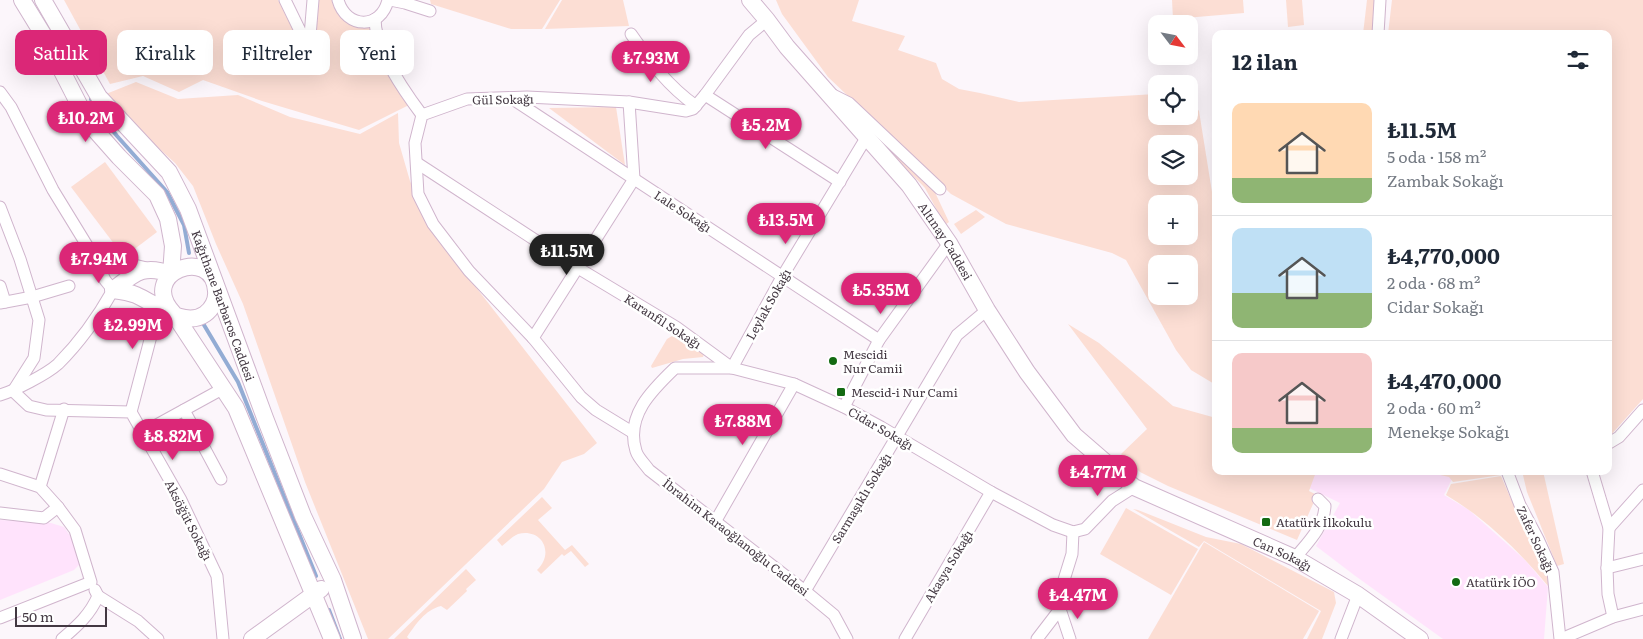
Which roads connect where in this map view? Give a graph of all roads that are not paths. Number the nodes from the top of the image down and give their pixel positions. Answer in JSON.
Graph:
{"nodes":[{"id":1,"x":22,"y":0,"type":"edge"},
{"id":2,"x":43,"y":0,"type":"edge"},
{"id":3,"x":285,"y":0,"type":"edge"},
{"id":4,"x":313,"y":0,"type":"edge"},
{"id":5,"x":338,"y":0,"type":"edge"},
{"id":6,"x":389,"y":0,"type":"edge"},
{"id":7,"x":427,"y":0,"type":"edge"},
{"id":8,"x":750,"y":0,"type":"edge"},
{"id":9,"x":1380,"y":0,"type":"edge"},
{"id":10,"x":375,"y":20,"type":"junction"},
{"id":11,"x":767,"y":20,"type":"junction"},
{"id":12,"x":1378,"y":30,"type":"edge"},
{"id":13,"x":632,"y":34,"type":"dead end"},
{"id":14,"x":825,"y":91,"type":"junction"},
{"id":15,"x":0,"y":92,"type":"edge"},
{"id":16,"x":705,"y":96,"type":"junction"},
{"id":17,"x":511,"y":98,"type":"junction"},
{"id":18,"x":629,"y":102,"type":"junction"},
{"id":19,"x":696,"y":106,"type":"junction"},
{"id":20,"x":422,"y":115,"type":"junction"},
{"id":21,"x":866,"y":138,"type":"junction"},
{"id":22,"x":417,"y":162,"type":"junction"},
{"id":23,"x":634,"y":179,"type":"junction"},
{"id":24,"x":840,"y":182,"type":"junction"},
{"id":25,"x":940,"y":189,"type":"dead end"},
{"id":26,"x":0,"y":207,"type":"edge"},
{"id":27,"x":948,"y":243,"type":"junction"},
{"id":28,"x":96,"y":258,"type":"junction"},
{"id":29,"x":578,"y":268,"type":"junction"},
{"id":30,"x":144,"y":270,"type":"junction"},
{"id":31,"x":171,"y":274,"type":"junction"},
{"id":32,"x":782,"y":276,"type":"junction"},
{"id":33,"x":215,"y":285,"type":"junction"},
{"id":34,"x":0,"y":286,"type":"edge"},
{"id":35,"x":68,"y":286,"type":"dead end"},
{"id":36,"x":113,"y":290,"type":"junction"},
{"id":37,"x":32,"y":297,"type":"junction"},
{"id":38,"x":2,"y":302,"type":"edge"},
{"id":39,"x":987,"y":310,"type":"junction"},
{"id":40,"x":174,"y":314,"type":"junction"},
{"id":41,"x":533,"y":338,"type":"junction"},
{"id":42,"x":879,"y":340,"type":"junction"},
{"id":43,"x":732,"y":368,"type":"junction"},
{"id":44,"x":794,"y":384,"type":"junction"},
{"id":45,"x":224,"y":388,"type":"junction"},
{"id":46,"x":13,"y":391,"type":"junction"},
{"id":47,"x":0,"y":395,"type":"edge"},
{"id":48,"x":844,"y":407,"type":"junction"},
{"id":49,"x":64,"y":409,"type":"junction"},
{"id":50,"x":184,"y":410,"type":"junction"},
{"id":51,"x":1643,"y":410,"type":"edge"},
{"id":52,"x":131,"y":412,"type":"junction"},
{"id":53,"x":632,"y":432,"type":"junction"},
{"id":54,"x":142,"y":433,"type":"junction"},
{"id":55,"x":897,"y":437,"type":"junction"},
{"id":56,"x":1612,"y":441,"type":"edge"},
{"id":57,"x":0,"y":474,"type":"edge"},
{"id":58,"x":1509,"y":475,"type":"edge"},
{"id":59,"x":1593,"y":475,"type":"edge"},
{"id":60,"x":221,"y":479,"type":"dead end"},
{"id":61,"x":1134,"y":487,"type":"junction"},
{"id":62,"x":40,"y":488,"type":"junction"},
{"id":63,"x":1643,"y":490,"type":"edge"},
{"id":64,"x":991,"y":492,"type":"junction"},
{"id":65,"x":1318,"y":499,"type":"dead end"},
{"id":66,"x":58,"y":507,"type":"junction"},
{"id":67,"x":0,"y":513,"type":"edge"},
{"id":68,"x":715,"y":522,"type":"junction"},
{"id":69,"x":1609,"y":528,"type":"junction"},
{"id":70,"x":1073,"y":532,"type":"junction"},
{"id":71,"x":1295,"y":558,"type":"junction"},
{"id":72,"x":1643,"y":559,"type":"edge"},
{"id":73,"x":1607,"y":568,"type":"junction"},
{"id":74,"x":333,"y":580,"type":"junction"},
{"id":75,"x":91,"y":582,"type":"junction"},
{"id":76,"x":805,"y":591,"type":"junction"},
{"id":77,"x":314,"y":594,"type":"junction"},
{"id":78,"x":1358,"y":595,"type":"junction"},
{"id":79,"x":98,"y":596,"type":"junction"},
{"id":80,"x":1060,"y":609,"type":"junction"},
{"id":81,"x":1643,"y":609,"type":"edge"},
{"id":82,"x":1613,"y":617,"type":"junction"},
{"id":83,"x":0,"y":618,"type":"edge"},
{"id":84,"x":62,"y":639,"type":"edge"},
{"id":85,"x":158,"y":639,"type":"edge"},
{"id":86,"x":223,"y":639,"type":"edge"},
{"id":87,"x":252,"y":639,"type":"edge"},
{"id":88,"x":332,"y":639,"type":"edge"},
{"id":89,"x":353,"y":639,"type":"edge"},
{"id":90,"x":848,"y":639,"type":"edge"},
{"id":91,"x":905,"y":639,"type":"edge"},
{"id":92,"x":1037,"y":639,"type":"edge"},
{"id":93,"x":1070,"y":639,"type":"edge"},
{"id":94,"x":1341,"y":639,"type":"edge"},
{"id":95,"x":1420,"y":639,"type":"edge"},
{"id":96,"x":1561,"y":639,"type":"edge"}],
"edges":[{"from":1,"to":31,"type":"main road","name":"Kağıthane Barbaros Caddesi"},
{"from":2,"to":33,"type":"main road","name":"Kağıthane Barbaros Caddesi"},
{"from":3,"to":4,"type":"street"},
{"from":5,"to":10,"type":"street"},
{"from":6,"to":7,"type":"street"},
{"from":6,"to":10,"type":"street"},
{"from":8,"to":11,"type":"main road","name":"Altınay Caddesi"},
{"from":9,"to":12,"type":"street"},
{"from":10,"to":20,"type":"street"},
{"from":11,"to":14,"type":"main road","name":"Altınay Caddesi"},
{"from":11,"to":16,"type":"street"},
{"from":13,"to":19,"type":"street"},
{"from":14,"to":21,"type":"main road","name":"Altınay Caddesi"},
{"from":14,"to":25,"type":"street"},
{"from":15,"to":28,"type":"street"},
{"from":16,"to":19,"type":"street"},
{"from":16,"to":24,"type":"street"},
{"from":17,"to":18,"type":"street","name":"Gül Sokağı"},
{"from":17,"to":20,"type":"street","name":"Gül Sokağı"},
{"from":17,"to":23,"type":"street","name":"Lale Sokağı"},
{"from":18,"to":19,"type":"street","name":"Gül Sokağı"},
{"from":18,"to":23,"type":"street"},
{"from":20,"to":22,"type":"street"},
{"from":21,"to":24,"type":"street","name":"Leylak Sokağı"},
{"from":21,"to":27,"type":"main road","name":"Altınay Caddesi"},
{"from":22,"to":29,"type":"street","name":"Karanfil Sokağı"},
{"from":22,"to":41,"type":"street"},
{"from":23,"to":29,"type":"street"},
{"from":23,"to":32,"type":"street","name":"Lale Sokağı"},
{"from":24,"to":32,"type":"street","name":"Leylak Sokağı"},
{"from":26,"to":37,"type":"street"},
{"from":27,"to":39,"type":"main road","name":"Altınay Caddesi"},
{"from":27,"to":42,"type":"street"},
{"from":28,"to":30,"type":"main road"},
{"from":28,"to":36,"type":"street"},
{"from":29,"to":41,"type":"street"},
{"from":29,"to":43,"type":"street","name":"Karanfil Sokağı"},
{"from":30,"to":31,"type":"main road"},
{"from":30,"to":36,"type":"main road"},
{"from":31,"to":33,"type":"main road"},
{"from":31,"to":40,"type":"main road"},
{"from":32,"to":42,"type":"street","name":"Lale Sokağı"},
{"from":32,"to":43,"type":"street","name":"Leylak Sokağı"},
{"from":33,"to":40,"type":"main road"},
{"from":33,"to":74,"type":"main road","name":"Kağıthane Barbaros Caddesi"},
{"from":34,"to":38,"type":"street"},
{"from":35,"to":37,"type":"street"},
{"from":36,"to":40,"type":"main road"},
{"from":36,"to":46,"type":"street"},
{"from":37,"to":38,"type":"street"},
{"from":37,"to":46,"type":"street"},
{"from":39,"to":55,"type":"street","name":"Sarmaşıklı Sokağı"},
{"from":39,"to":61,"type":"main road","name":"Altınay Caddesi"},
{"from":40,"to":45,"type":"main road"},
{"from":40,"to":52,"type":"street"},
{"from":41,"to":53,"type":"street"},
{"from":42,"to":48,"type":"street"},
{"from":43,"to":44,"type":"street","name":"Cidar Sokağı"},
{"from":43,"to":53,"type":"street","name":"Cidar Sokağı"},
{"from":44,"to":48,"type":"street","name":"Cidar Sokağı"},
{"from":44,"to":68,"type":"street"},
{"from":45,"to":50,"type":"street"},
{"from":45,"to":77,"type":"main road"},
{"from":46,"to":47,"type":"street"},
{"from":46,"to":49,"type":"street"},
{"from":48,"to":55,"type":"street","name":"Cidar Sokağı"},
{"from":49,"to":52,"type":"street"},
{"from":49,"to":62,"type":"street"},
{"from":50,"to":54,"type":"street"},
{"from":50,"to":60,"type":"street"},
{"from":51,"to":56,"type":"street"},
{"from":52,"to":54,"type":"street","name":"Aksöğüt Sokağı"},
{"from":53,"to":68,"type":"street","name":"İbrahim Karaoğlanoğlu Caddesi"},
{"from":54,"to":86,"type":"street","name":"Aksöğüt Sokağı"},
{"from":55,"to":64,"type":"street","name":"Cidar Sokağı"},
{"from":55,"to":76,"type":"street","name":"Sarmaşıklı Sokağı"},
{"from":57,"to":62,"type":"street"},
{"from":58,"to":96,"type":"street","name":"Zafer Sokağı"},
{"from":59,"to":69,"type":"street"},
{"from":61,"to":70,"type":"street"},
{"from":61,"to":71,"type":"main road","name":"Can Sokağı"},
{"from":62,"to":66,"type":"street"},
{"from":63,"to":69,"type":"street"},
{"from":64,"to":70,"type":"street","name":"Cidar Sokağı"},
{"from":64,"to":91,"type":"street","name":"Akasya Sokağı"},
{"from":65,"to":71,"type":"street"},
{"from":66,"to":67,"type":"street"},
{"from":66,"to":75,"type":"street"},
{"from":68,"to":76,"type":"street","name":"İbrahim Karaoğlanoğlu Caddesi"},
{"from":69,"to":73,"type":"street"},
{"from":70,"to":80,"type":"street"},
{"from":71,"to":78,"type":"main road","name":"Can Sokağı"},
{"from":72,"to":73,"type":"street"},
{"from":73,"to":82,"type":"street"},
{"from":74,"to":77,"type":"main road"},
{"from":74,"to":89,"type":"main road","name":"Kağıthane Barbaros Caddesi"},
{"from":75,"to":79,"type":"street"},
{"from":75,"to":83,"type":"street"},
{"from":76,"to":90,"type":"street","name":"İbrahim Karaoğlanoğlu Caddesi"},
{"from":77,"to":87,"type":"main road"},
{"from":77,"to":88,"type":"main road"},
{"from":78,"to":94,"type":"street"},
{"from":78,"to":95,"type":"main road","name":"Can Sokağı"},
{"from":79,"to":84,"type":"street"},
{"from":79,"to":85,"type":"street"},
{"from":80,"to":92,"type":"street"},
{"from":80,"to":93,"type":"street"},
{"from":81,"to":82,"type":"street"},
{"from":82,"to":96,"type":"street"}]}
